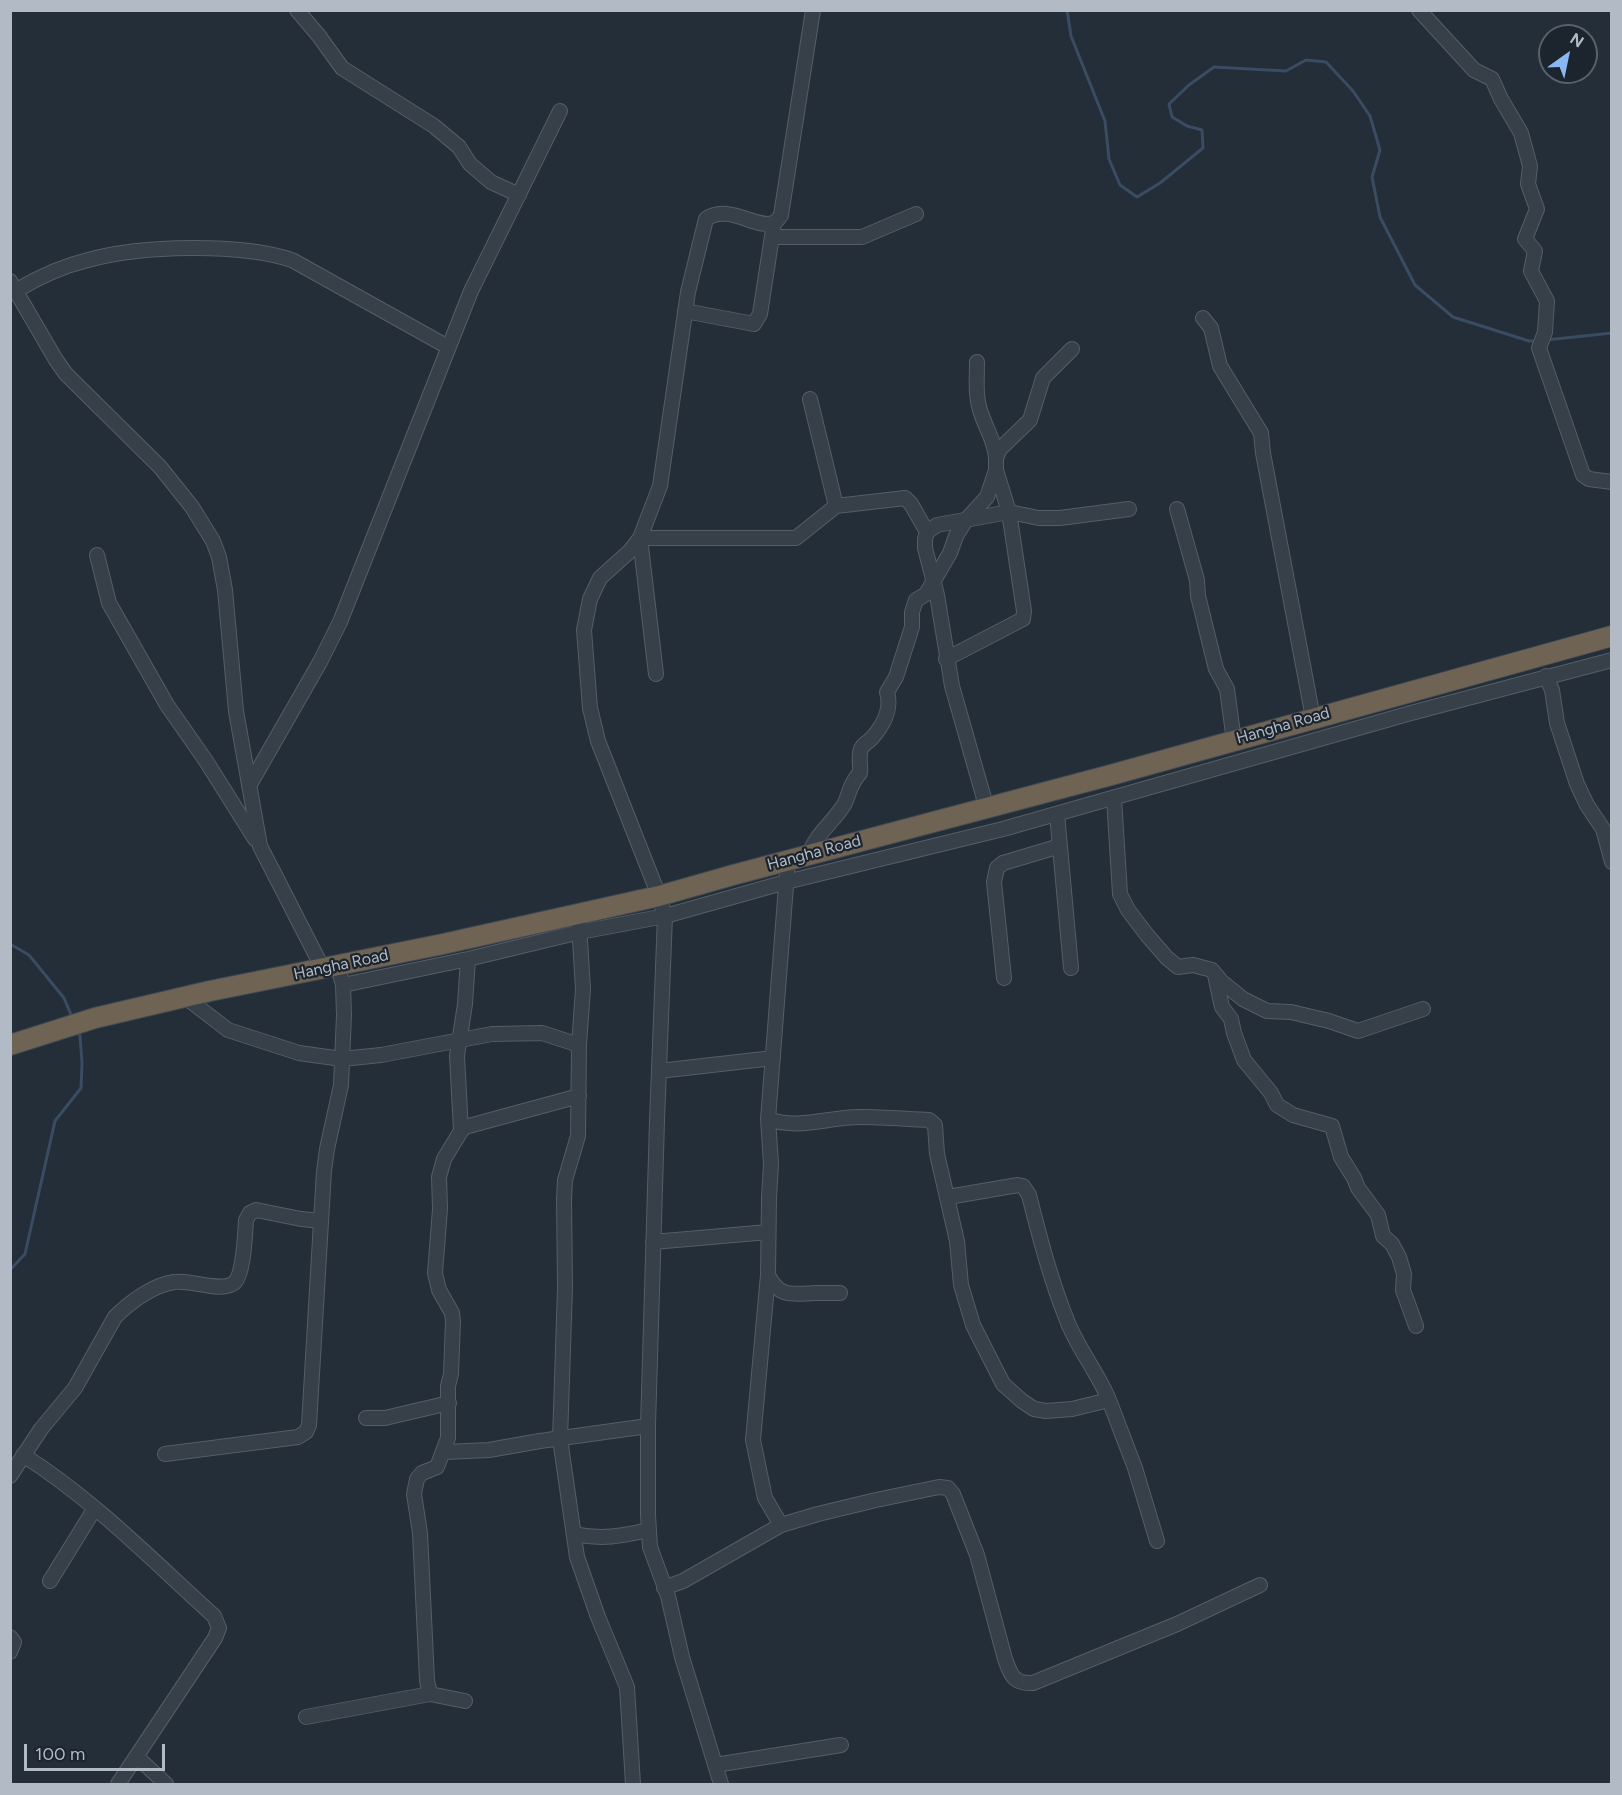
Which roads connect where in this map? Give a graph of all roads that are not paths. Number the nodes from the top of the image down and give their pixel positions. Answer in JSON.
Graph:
{"nodes":[{"id":1,"x":297,"y":10,"type":"edge"},
{"id":2,"x":813,"y":10,"type":"edge"},
{"id":3,"x":1419,"y":10,"type":"edge"},
{"id":4,"x":560,"y":111,"type":"dead end"},
{"id":5,"x":519,"y":195,"type":"junction"},
{"id":6,"x":916,"y":214,"type":"dead end"},
{"id":7,"x":774,"y":223,"type":"junction"},
{"id":8,"x":772,"y":237,"type":"junction"},
{"id":9,"x":14,"y":286,"type":"edge"},
{"id":10,"x":685,"y":311,"type":"junction"},
{"id":11,"x":1203,"y":318,"type":"dead end"},
{"id":12,"x":448,"y":347,"type":"junction"},
{"id":13,"x":1072,"y":350,"type":"dead end"},
{"id":14,"x":977,"y":362,"type":"dead end"},
{"id":15,"x":810,"y":399,"type":"dead end"},
{"id":16,"x":996,"y":464,"type":"junction"},
{"id":17,"x":1611,"y":482,"type":"edge"},
{"id":18,"x":836,"y":506,"type":"junction"},
{"id":19,"x":1129,"y":509,"type":"dead end"},
{"id":20,"x":1177,"y":509,"type":"dead end"},
{"id":21,"x":1009,"y":513,"type":"junction"},
{"id":22,"x":966,"y":520,"type":"junction"},
{"id":23,"x":927,"y":532,"type":"junction"},
{"id":24,"x":640,"y":538,"type":"junction"},
{"id":25,"x":97,"y":555,"type":"dead end"},
{"id":26,"x":933,"y":579,"type":"junction"},
{"id":27,"x":1611,"y":636,"type":"edge"},
{"id":28,"x":946,"y":659,"type":"junction"},
{"id":29,"x":1611,"y":660,"type":"edge"},
{"id":30,"x":656,"y":674,"type":"dead end"},
{"id":31,"x":1546,"y":676,"type":"junction"},
{"id":32,"x":1313,"y":718,"type":"junction"},
{"id":33,"x":1234,"y":741,"type":"junction"},
{"id":34,"x":249,"y":786,"type":"junction"},
{"id":35,"x":1114,"y":798,"type":"junction"},
{"id":36,"x":987,"y":809,"type":"junction"},
{"id":37,"x":1057,"y":814,"type":"junction"},
{"id":38,"x":260,"y":846,"type":"junction"},
{"id":39,"x":1060,"y":846,"type":"junction"},
{"id":40,"x":809,"y":855,"type":"junction"},
{"id":41,"x":788,"y":860,"type":"junction"},
{"id":42,"x":1611,"y":862,"type":"edge"},
{"id":43,"x":786,"y":882,"type":"junction"},
{"id":44,"x":659,"y":896,"type":"junction"},
{"id":45,"x":665,"y":915,"type":"junction"},
{"id":46,"x":579,"y":923,"type":"junction"},
{"id":47,"x":468,"y":959,"type":"junction"},
{"id":48,"x":1071,"y":968,"type":"dead end"},
{"id":49,"x":334,"y":973,"type":"junction"},
{"id":50,"x":1214,"y":973,"type":"junction"},
{"id":51,"x":1004,"y":978,"type":"dead end"},
{"id":52,"x":185,"y":997,"type":"junction"},
{"id":53,"x":1423,"y":1009,"type":"dead end"},
{"id":54,"x":460,"y":1039,"type":"junction"},
{"id":55,"x":579,"y":1045,"type":"junction"},
{"id":56,"x":10,"y":1046,"type":"edge"},
{"id":57,"x":773,"y":1058,"type":"junction"},
{"id":58,"x":342,"y":1059,"type":"junction"},
{"id":59,"x":658,"y":1071,"type":"junction"},
{"id":60,"x":579,"y":1096,"type":"junction"},
{"id":61,"x":768,"y":1119,"type":"junction"},
{"id":62,"x":461,"y":1131,"type":"junction"},
{"id":63,"x":948,"y":1197,"type":"junction"},
{"id":64,"x":321,"y":1221,"type":"junction"},
{"id":65,"x":768,"y":1232,"type":"junction"},
{"id":66,"x":653,"y":1242,"type":"junction"},
{"id":67,"x":768,"y":1275,"type":"junction"},
{"id":68,"x":840,"y":1293,"type":"dead end"},
{"id":69,"x":1416,"y":1326,"type":"dead end"},
{"id":70,"x":1109,"y":1400,"type":"junction"},
{"id":71,"x":448,"y":1402,"type":"junction"},
{"id":72,"x":366,"y":1418,"type":"dead end"},
{"id":73,"x":648,"y":1426,"type":"junction"},
{"id":74,"x":560,"y":1439,"type":"junction"},
{"id":75,"x":445,"y":1452,"type":"junction"},
{"id":76,"x":165,"y":1454,"type":"dead end"},
{"id":77,"x":23,"y":1455,"type":"junction"},
{"id":78,"x":10,"y":1476,"type":"edge"},
{"id":79,"x":95,"y":1508,"type":"junction"},
{"id":80,"x":782,"y":1525,"type":"junction"},
{"id":81,"x":649,"y":1530,"type":"junction"},
{"id":82,"x":574,"y":1534,"type":"junction"},
{"id":83,"x":1157,"y":1541,"type":"dead end"},
{"id":84,"x":50,"y":1581,"type":"dead end"},
{"id":85,"x":1260,"y":1585,"type":"dead end"},
{"id":86,"x":664,"y":1588,"type":"junction"},
{"id":87,"x":10,"y":1637,"type":"edge"},
{"id":88,"x":10,"y":1652,"type":"edge"},
{"id":89,"x":430,"y":1694,"type":"junction"},
{"id":90,"x":465,"y":1701,"type":"dead end"},
{"id":91,"x":306,"y":1717,"type":"dead end"},
{"id":92,"x":841,"y":1744,"type":"dead end"},
{"id":93,"x":138,"y":1757,"type":"junction"},
{"id":94,"x":715,"y":1765,"type":"junction"},
{"id":95,"x":118,"y":1785,"type":"edge"},
{"id":96,"x":166,"y":1785,"type":"edge"},
{"id":97,"x":633,"y":1785,"type":"edge"},
{"id":98,"x":721,"y":1785,"type":"edge"}],
"edges":[{"from":1,"to":5,"type":"street"},
{"from":2,"to":7,"type":"street"},
{"from":3,"to":17,"type":"street"},
{"from":4,"to":5,"type":"street"},
{"from":5,"to":12,"type":"street"},
{"from":6,"to":8,"type":"street"},
{"from":7,"to":8,"type":"street"},
{"from":7,"to":10,"type":"street"},
{"from":8,"to":10,"type":"street"},
{"from":9,"to":12,"type":"street"},
{"from":9,"to":34,"type":"street"},
{"from":10,"to":24,"type":"street"},
{"from":11,"to":32,"type":"street"},
{"from":12,"to":34,"type":"street"},
{"from":13,"to":16,"type":"street"},
{"from":14,"to":16,"type":"street"},
{"from":15,"to":18,"type":"street"},
{"from":16,"to":21,"type":"street"},
{"from":16,"to":22,"type":"street"},
{"from":18,"to":23,"type":"street"},
{"from":18,"to":24,"type":"street"},
{"from":19,"to":21,"type":"street"},
{"from":20,"to":33,"type":"street"},
{"from":21,"to":22,"type":"street"},
{"from":21,"to":28,"type":"street"},
{"from":22,"to":23,"type":"street"},
{"from":22,"to":26,"type":"street"},
{"from":23,"to":26,"type":"street"},
{"from":24,"to":30,"type":"street"},
{"from":24,"to":44,"type":"street"},
{"from":25,"to":38,"type":"street"},
{"from":26,"to":28,"type":"street"},
{"from":26,"to":40,"type":"street"},
{"from":27,"to":32,"type":"highway","name":"Hangha Road"},
{"from":28,"to":36,"type":"street"},
{"from":29,"to":31,"type":"street"},
{"from":31,"to":35,"type":"street"},
{"from":31,"to":42,"type":"street"},
{"from":32,"to":33,"type":"highway","name":"Hangha Road"},
{"from":33,"to":36,"type":"highway","name":"Hangha Road"},
{"from":34,"to":38,"type":"street"},
{"from":35,"to":37,"type":"street"},
{"from":35,"to":50,"type":"street"},
{"from":36,"to":40,"type":"highway","name":"Hangha Road"},
{"from":37,"to":39,"type":"street"},
{"from":37,"to":43,"type":"street"},
{"from":38,"to":49,"type":"street"},
{"from":39,"to":48,"type":"street"},
{"from":39,"to":51,"type":"street"},
{"from":40,"to":41,"type":"highway","name":"Hangha Road"},
{"from":41,"to":43,"type":"street"},
{"from":41,"to":44,"type":"highway","name":"Hangha Road"},
{"from":43,"to":45,"type":"street"},
{"from":43,"to":57,"type":"street"},
{"from":44,"to":45,"type":"street"},
{"from":44,"to":46,"type":"highway","name":"Hangha Road"},
{"from":45,"to":46,"type":"street"},
{"from":45,"to":59,"type":"street"},
{"from":46,"to":47,"type":"street"},
{"from":46,"to":49,"type":"highway","name":"Hangha Road"},
{"from":46,"to":55,"type":"street"},
{"from":47,"to":49,"type":"street"},
{"from":47,"to":54,"type":"street"},
{"from":49,"to":52,"type":"highway","name":"Hangha Road"},
{"from":49,"to":58,"type":"street"},
{"from":50,"to":53,"type":"street"},
{"from":50,"to":69,"type":"street"},
{"from":52,"to":56,"type":"highway","name":"Hangha Road"},
{"from":52,"to":58,"type":"street"},
{"from":54,"to":55,"type":"street"},
{"from":54,"to":58,"type":"street"},
{"from":54,"to":62,"type":"street"},
{"from":55,"to":60,"type":"street"},
{"from":57,"to":59,"type":"street"},
{"from":57,"to":61,"type":"street"},
{"from":58,"to":64,"type":"street"},
{"from":59,"to":66,"type":"street"},
{"from":60,"to":62,"type":"street"},
{"from":60,"to":74,"type":"street"},
{"from":61,"to":63,"type":"street"},
{"from":61,"to":65,"type":"street"},
{"from":62,"to":71,"type":"street"},
{"from":63,"to":70,"type":"street"},
{"from":63,"to":70,"type":"street"},
{"from":64,"to":76,"type":"street"},
{"from":64,"to":77,"type":"street"},
{"from":65,"to":66,"type":"street"},
{"from":65,"to":67,"type":"street"},
{"from":66,"to":73,"type":"street"},
{"from":67,"to":68,"type":"street"},
{"from":67,"to":80,"type":"street"},
{"from":70,"to":83,"type":"street"},
{"from":71,"to":72,"type":"street"},
{"from":71,"to":75,"type":"street"},
{"from":73,"to":74,"type":"street"},
{"from":73,"to":81,"type":"street"},
{"from":74,"to":75,"type":"street"},
{"from":74,"to":82,"type":"street"},
{"from":75,"to":89,"type":"street"},
{"from":77,"to":78,"type":"street"},
{"from":77,"to":79,"type":"street"},
{"from":79,"to":84,"type":"street"},
{"from":79,"to":93,"type":"street"},
{"from":80,"to":85,"type":"street"},
{"from":80,"to":86,"type":"street"},
{"from":81,"to":82,"type":"street"},
{"from":81,"to":86,"type":"street"},
{"from":82,"to":97,"type":"street"},
{"from":86,"to":94,"type":"street"},
{"from":87,"to":88,"type":"street"},
{"from":89,"to":90,"type":"street"},
{"from":89,"to":91,"type":"street"},
{"from":92,"to":94,"type":"street"},
{"from":93,"to":95,"type":"street"},
{"from":93,"to":96,"type":"street"},
{"from":94,"to":98,"type":"street"}]}
